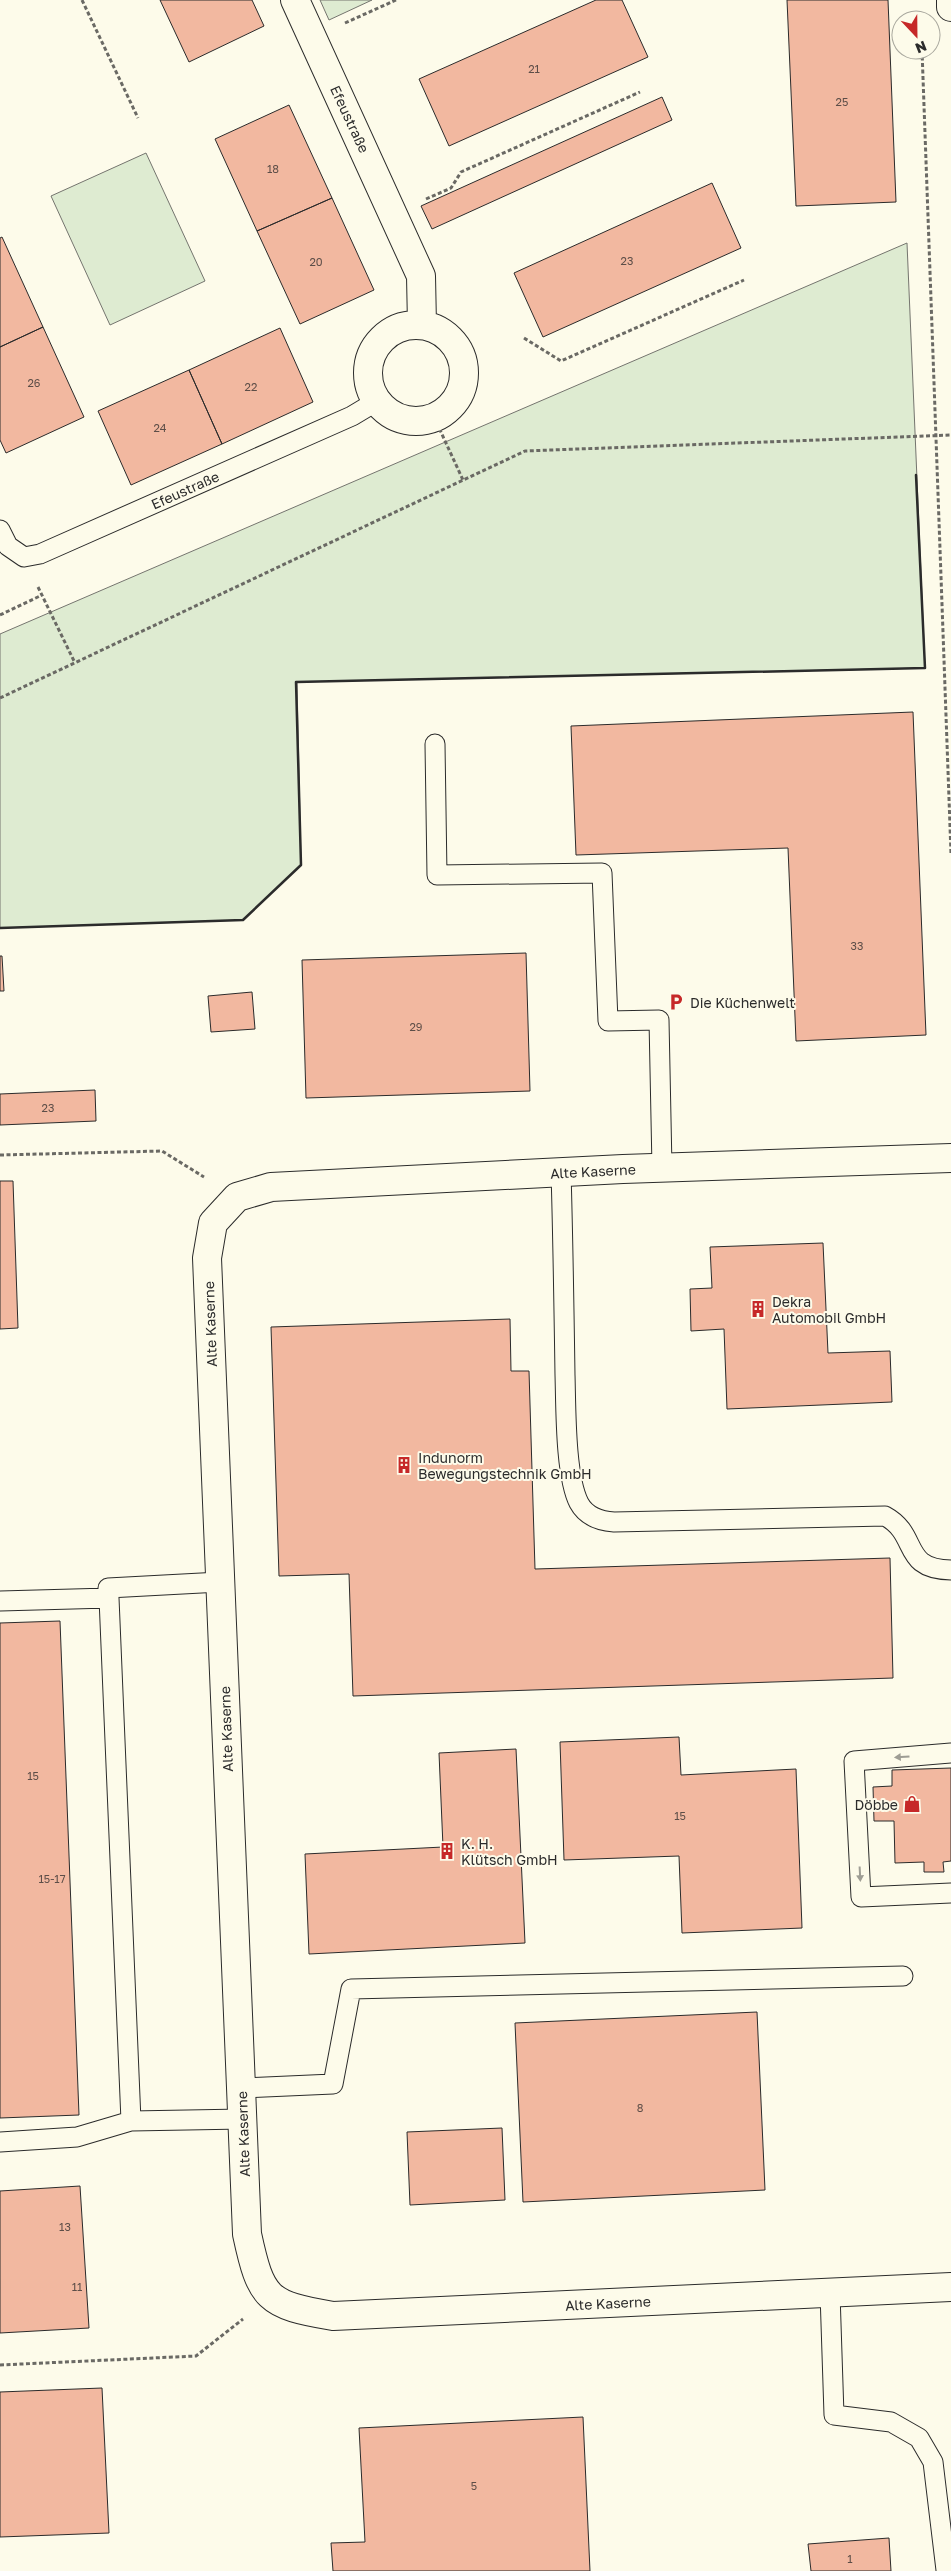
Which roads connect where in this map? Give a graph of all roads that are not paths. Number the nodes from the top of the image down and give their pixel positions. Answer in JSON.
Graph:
{"nodes":[{"id":1,"x":295,"y":0,"type":"edge"},
{"id":2,"x":951,"y":0,"type":"edge"},
{"id":3,"x":951,"y":6,"type":"edge"},
{"id":4,"x":422,"y":325,"type":"junction"},
{"id":5,"x":377,"y":401,"type":"junction"},
{"id":6,"x":0,"y":530,"type":"edge"},
{"id":7,"x":435,"y":744,"type":"dead end"},
{"id":8,"x":951,"y":1158,"type":"edge"},
{"id":9,"x":662,"y":1168,"type":"junction"},
{"id":10,"x":561,"y":1172,"type":"junction"},
{"id":11,"x":951,"y":1570,"type":"edge"},
{"id":12,"x":220,"y":1582,"type":"junction"},
{"id":13,"x":109,"y":1598,"type":"junction"},
{"id":14,"x":0,"y":1601,"type":"edge"},
{"id":15,"x":951,"y":1753,"type":"edge"},
{"id":16,"x":951,"y":1893,"type":"edge"},
{"id":17,"x":903,"y":1976,"type":"dead end"},
{"id":18,"x":241,"y":2088,"type":"junction"},
{"id":19,"x":243,"y":2118,"type":"junction"},
{"id":20,"x":131,"y":2121,"type":"junction"},
{"id":21,"x":0,"y":2142,"type":"edge"},
{"id":22,"x":951,"y":2287,"type":"edge"},
{"id":23,"x":830,"y":2293,"type":"junction"},
{"id":24,"x":946,"y":2570,"type":"edge"}],
"edges":[{"from":1,"to":4,"type":"street","name":"Efeustraße"},
{"from":2,"to":3,"type":"street"},
{"from":4,"to":5,"type":"street"},
{"from":4,"to":5,"type":"street"},
{"from":5,"to":6,"type":"lane","name":"Efeustraße"},
{"from":7,"to":9,"type":"lane"},
{"from":8,"to":9,"type":"street","name":"Alte Kaserne"},
{"from":9,"to":10,"type":"street","name":"Alte Kaserne"},
{"from":10,"to":11,"type":"lane"},
{"from":10,"to":12,"type":"street","name":"Alte Kaserne"},
{"from":12,"to":13,"type":"lane"},
{"from":12,"to":18,"type":"street","name":"Alte Kaserne"},
{"from":13,"to":14,"type":"lane"},
{"from":13,"to":20,"type":"lane"},
{"from":15,"to":16,"type":"lane","one_way":true},
{"from":17,"to":18,"type":"lane"},
{"from":18,"to":19,"type":"street","name":"Alte Kaserne"},
{"from":19,"to":20,"type":"lane"},
{"from":19,"to":23,"type":"street","name":"Alte Kaserne"},
{"from":20,"to":21,"type":"lane"},
{"from":22,"to":23,"type":"street","name":"Alte Kaserne"},
{"from":23,"to":24,"type":"lane"}]}
